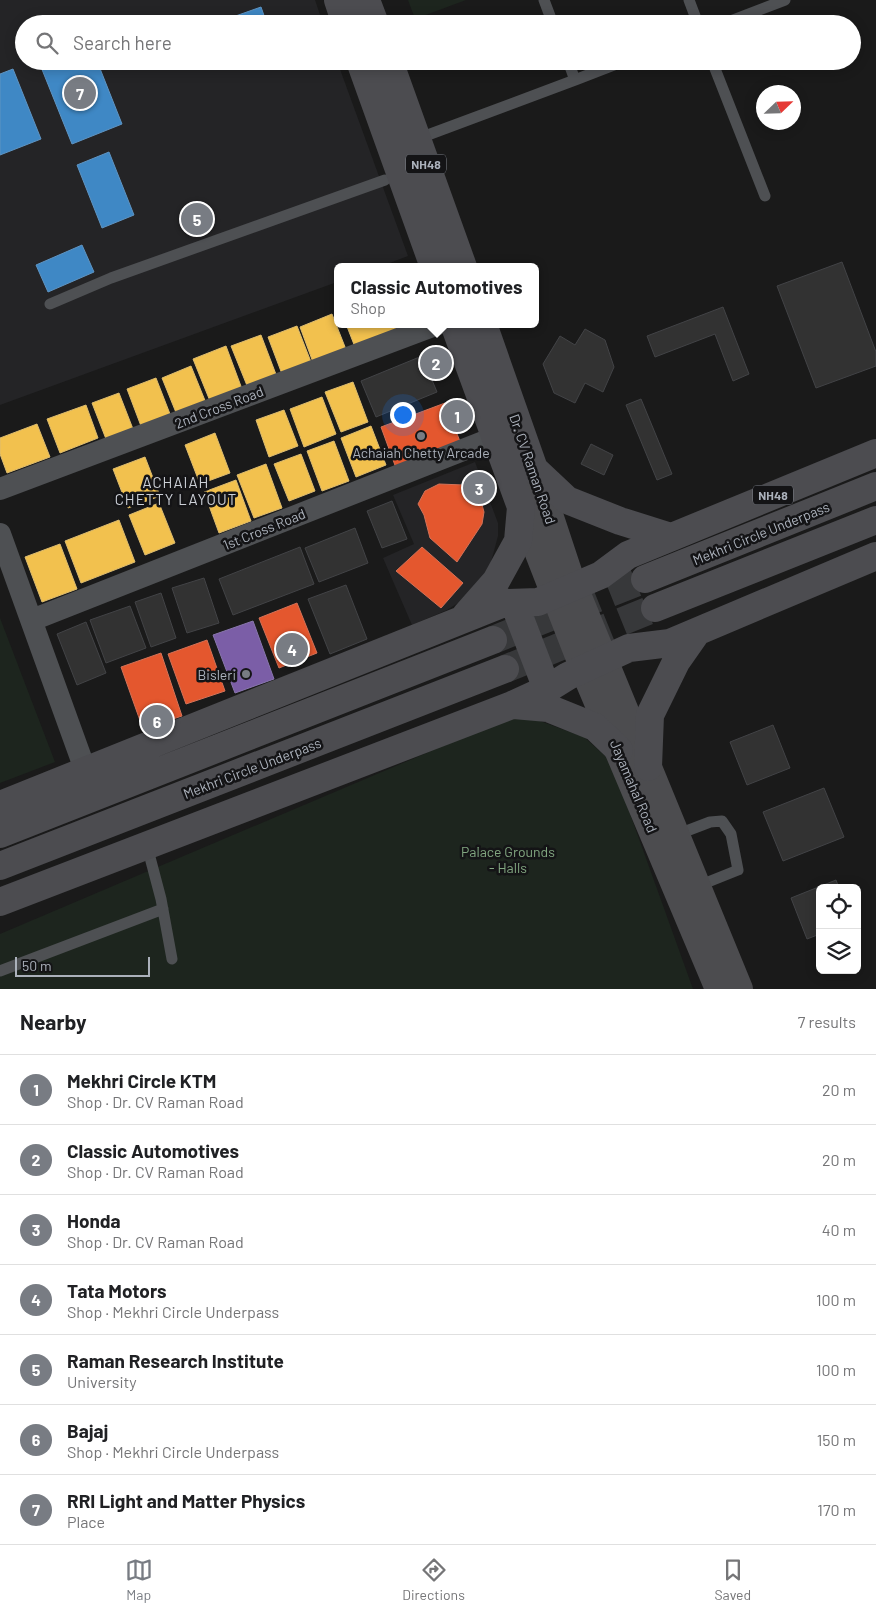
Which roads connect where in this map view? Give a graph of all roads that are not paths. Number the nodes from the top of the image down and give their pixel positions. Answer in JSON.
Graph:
{"nodes":[{"id":1,"x":338,"y":0,"type":"edge"},
{"id":2,"x":366,"y":0,"type":"edge"},
{"id":3,"x":544,"y":0,"type":"edge"},
{"id":4,"x":689,"y":0,"type":"edge"},
{"id":5,"x":785,"y":0,"type":"edge"},
{"id":6,"x":343,"y":15,"type":"edge"},
{"id":7,"x":372,"y":15,"type":"edge"},
{"id":8,"x":550,"y":15,"type":"edge"},
{"id":9,"x":695,"y":15,"type":"edge"},
{"id":10,"x":746,"y":15,"type":"edge"},
{"id":11,"x":363,"y":70,"type":"edge"},
{"id":12,"x":392,"y":70,"type":"edge"},
{"id":13,"x":571,"y":70,"type":"edge"},
{"id":14,"x":601,"y":70,"type":"edge"},
{"id":15,"x":716,"y":70,"type":"edge"},
{"id":16,"x":575,"y":80,"type":"junction"},
{"id":17,"x":417,"y":139,"type":"junction"},
{"id":18,"x":385,"y":180,"type":"dead end"},
{"id":19,"x":765,"y":196,"type":"dead end"},
{"id":20,"x":433,"y":263,"type":"edge"},
{"id":21,"x":462,"y":263,"type":"edge"},
{"id":22,"x":50,"y":304,"type":"dead end"},
{"id":23,"x":427,"y":328,"type":"edge"},
{"id":24,"x":455,"y":328,"type":"edge"},
{"id":25,"x":484,"y":328,"type":"edge"},
{"id":26,"x":496,"y":437,"type":"junction"},
{"id":27,"x":876,"y":453,"type":"edge"},
{"id":28,"x":534,"y":469,"type":"junction"},
{"id":29,"x":876,"y":486,"type":"edge"},
{"id":30,"x":0,"y":489,"type":"edge"},
{"id":31,"x":521,"y":507,"type":"junction"},
{"id":32,"x":876,"y":520,"type":"edge"},
{"id":33,"x":0,"y":534,"type":"edge"},
{"id":34,"x":671,"y":537,"type":"junction"},
{"id":35,"x":876,"y":556,"type":"edge"},
{"id":36,"x":645,"y":579,"type":"tunnel mouth"},
{"id":37,"x":559,"y":589,"type":"junction"},
{"id":38,"x":514,"y":603,"type":"junction"},
{"id":39,"x":655,"y":608,"type":"tunnel mouth"},
{"id":40,"x":585,"y":613,"type":"joint"},
{"id":41,"x":32,"y":620,"type":"junction"},
{"id":42,"x":462,"y":620,"type":"junction"},
{"id":43,"x":697,"y":632,"type":"junction"},
{"id":44,"x":493,"y":640,"type":"tunnel mouth"},
{"id":45,"x":594,"y":664,"type":"junction"},
{"id":46,"x":505,"y":669,"type":"tunnel mouth"},
{"id":47,"x":547,"y":689,"type":"junction"},
{"id":48,"x":512,"y":705,"type":"junction"},
{"id":49,"x":618,"y":750,"type":"junction"},
{"id":50,"x":648,"y":767,"type":"junction"},
{"id":51,"x":86,"y":772,"type":"junction"},
{"id":52,"x":0,"y":805,"type":"edge"},
{"id":53,"x":0,"y":834,"type":"edge"},
{"id":54,"x":676,"y":835,"type":"junction"},
{"id":55,"x":147,"y":846,"type":"junction"},
{"id":56,"x":0,"y":866,"type":"edge"},
{"id":57,"x":698,"y":886,"type":"junction"},
{"id":58,"x":0,"y":902,"type":"edge"},
{"id":59,"x":163,"y":909,"type":"junction"},
{"id":60,"x":172,"y":959,"type":"dead end"},
{"id":61,"x":0,"y":971,"type":"edge"},
{"id":62,"x":719,"y":989,"type":"edge"},
{"id":63,"x":739,"y":989,"type":"edge"}],
"edges":[{"from":1,"to":6,"type":"highway"},
{"from":2,"to":7,"type":"highway"},
{"from":3,"to":8,"type":"lane"},
{"from":4,"to":9,"type":"lane"},
{"from":5,"to":10,"type":"lane"},
{"from":11,"to":20,"type":"highway","number":"NH48"},
{"from":12,"to":17,"type":"highway","number":"NH48"},
{"from":13,"to":16,"type":"lane"},
{"from":14,"to":16,"type":"lane"},
{"from":15,"to":19,"type":"lane"},
{"from":16,"to":17,"type":"lane"},
{"from":17,"to":21,"type":"highway","number":"NH48"},
{"from":18,"to":22,"type":"lane"},
{"from":23,"to":30,"type":"street","name":"2nd Cross Road"},
{"from":24,"to":26,"type":"highway","name":"Dr. CV Raman Road"},
{"from":25,"to":28,"type":"highway","name":"Dr. CV Raman Road"},
{"from":26,"to":31,"type":"highway","name":"Dr. CV Raman Road"},
{"from":26,"to":41,"type":"street","name":"1st Cross Road"},
{"from":27,"to":34,"type":"highway","number":"NH48"},
{"from":28,"to":34,"type":"highway"},
{"from":28,"to":37,"type":"main road","name":"Dr. CV Raman Road"},
{"from":29,"to":36,"type":"highway","name":"Mekhri Circle Underpass"},
{"from":31,"to":37,"type":"main road","name":"Dr. CV Raman Road"},
{"from":31,"to":42,"type":"highway"},
{"from":32,"to":39,"type":"highway"},
{"from":33,"to":41,"type":"street"},
{"from":34,"to":37,"type":"highway"},
{"from":35,"to":43,"type":"highway"},
{"from":37,"to":38,"type":"highway"},
{"from":37,"to":40,"type":"main road","name":"Dr. CV Raman Road"},
{"from":37,"to":45,"type":"main road","name":"Jayamahal Road"},
{"from":38,"to":42,"type":"highway"},
{"from":38,"to":47,"type":"highway"},
{"from":40,"to":45,"type":"main road","name":"Jayamahal Road"},
{"from":41,"to":51,"type":"street"},
{"from":42,"to":51,"type":"highway"},
{"from":43,"to":45,"type":"highway"},
{"from":43,"to":50,"type":"highway"},
{"from":44,"to":53,"type":"highway","name":"Mekhri Circle Underpass"},
{"from":45,"to":47,"type":"highway"},
{"from":45,"to":49,"type":"main road","name":"Jayamahal Road"},
{"from":45,"to":50,"type":"main road","name":"Jayamahal Road"},
{"from":46,"to":56,"type":"highway","name":"Mekhri Circle Underpass"},
{"from":47,"to":48,"type":"highway"},
{"from":48,"to":49,"type":"highway"},
{"from":48,"to":55,"type":"highway"},
{"from":49,"to":62,"type":"main road","name":"Jayamahal Road"},
{"from":50,"to":54,"type":"main road","name":"Jayamahal Road"},
{"from":51,"to":52,"type":"highway"},
{"from":54,"to":57,"type":"main road","name":"Jayamahal Road"},
{"from":54,"to":57,"type":"lane"},
{"from":55,"to":58,"type":"highway"},
{"from":55,"to":59,"type":"lane"},
{"from":57,"to":63,"type":"main road","name":"Jayamahal Road"},
{"from":59,"to":60,"type":"lane"},
{"from":59,"to":61,"type":"lane"}]}
